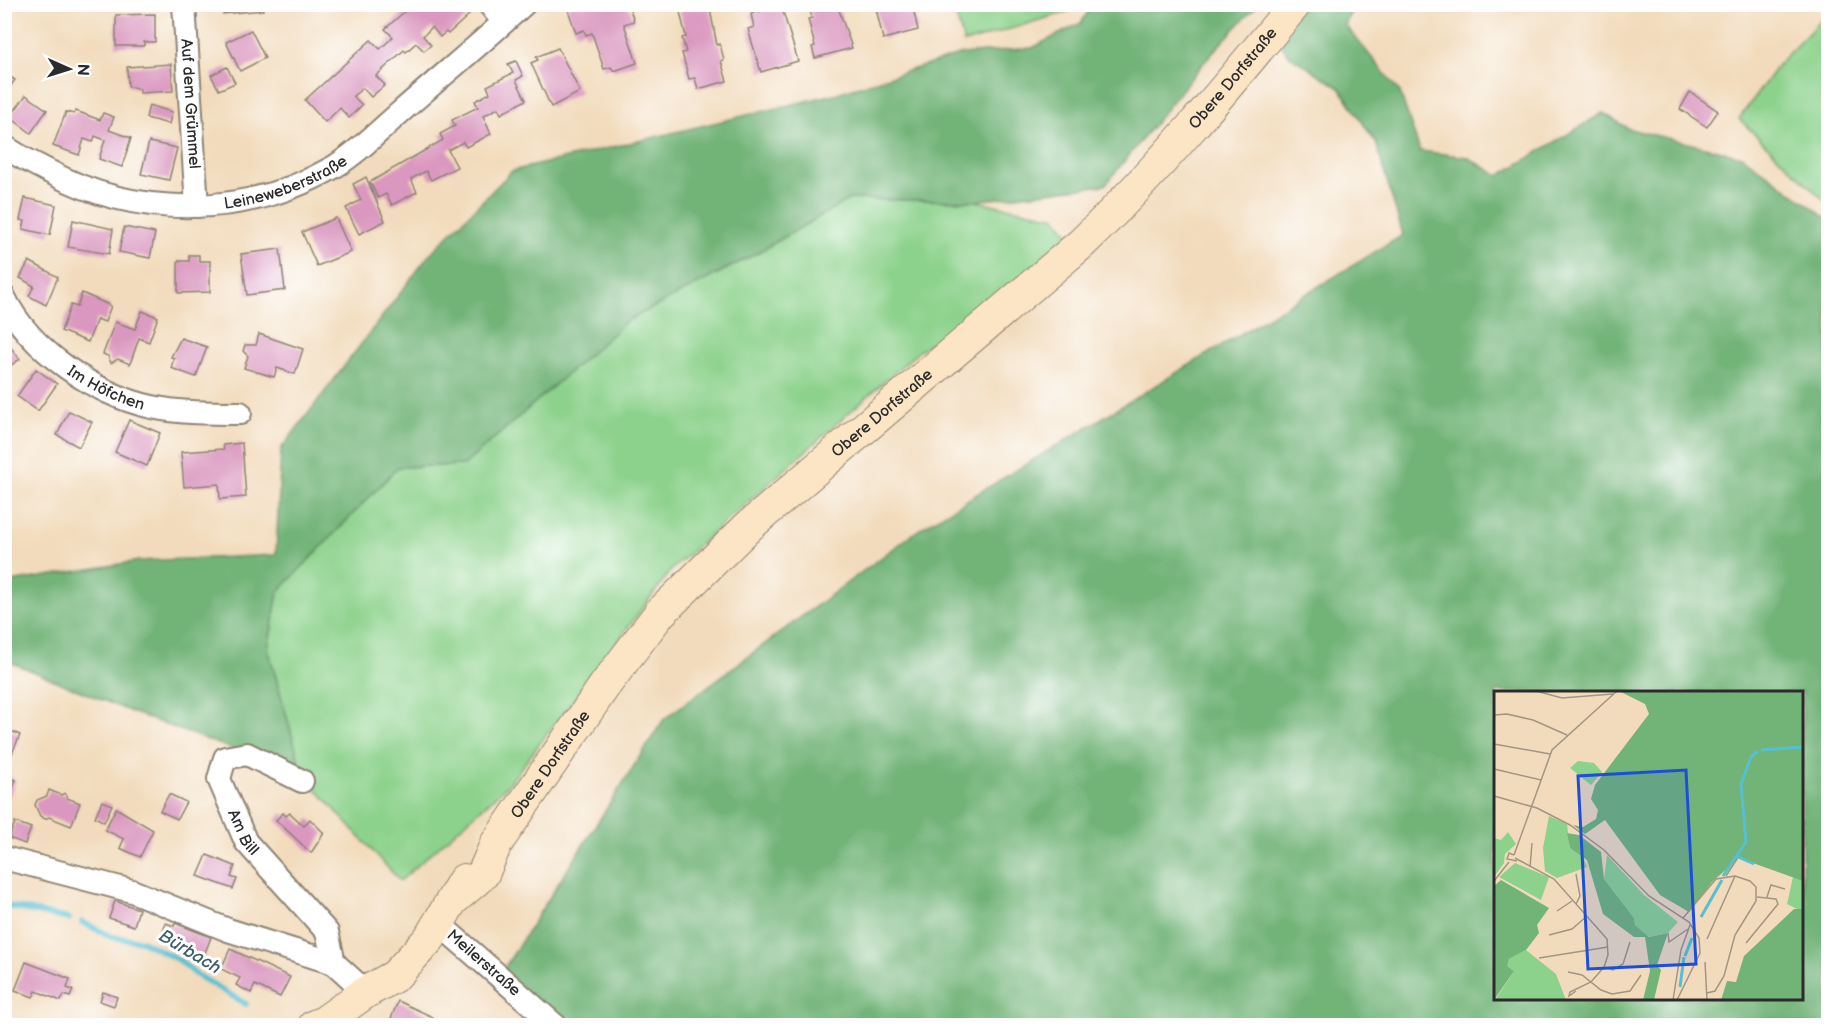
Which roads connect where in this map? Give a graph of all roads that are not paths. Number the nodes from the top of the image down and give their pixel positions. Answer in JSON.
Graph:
{"nodes":[{"id":1,"x":184,"y":4,"type":"edge"},
{"id":2,"x":489,"y":4,"type":"edge"},
{"id":3,"x":524,"y":4,"type":"edge"},
{"id":4,"x":1295,"y":4,"type":"edge"},
{"id":5,"x":504,"y":22,"type":"junction"},
{"id":6,"x":7,"y":154,"type":"edge"},
{"id":7,"x":197,"y":206,"type":"junction"},
{"id":8,"x":4,"y":297,"type":"edge"},
{"id":9,"x":240,"y":413,"type":"dead end"},
{"id":10,"x":302,"y":781,"type":"dead end"},
{"id":11,"x":4,"y":858,"type":"edge"},
{"id":12,"x":446,"y":910,"type":"junction"},
{"id":13,"x":334,"y":963,"type":"junction"},
{"id":14,"x":366,"y":992,"type":"junction"},
{"id":15,"x":314,"y":1026,"type":"edge"},
{"id":16,"x":556,"y":1026,"type":"edge"}],
"edges":[{"from":1,"to":7,"type":"street","name":"Auf dem Grümmel"},
{"from":2,"to":5,"type":"street"},
{"from":3,"to":5,"type":"street","name":"Leineweberstraße"},
{"from":4,"to":12,"type":"street","name":"Obere Dorfstraße"},
{"from":5,"to":7,"type":"street","name":"Leineweberstraße"},
{"from":6,"to":7,"type":"street","name":"Leineweberstraße"},
{"from":8,"to":9,"type":"street","name":"Im Höfchen"},
{"from":10,"to":13,"type":"street","name":"Am Bill"},
{"from":11,"to":13,"type":"street"},
{"from":12,"to":14,"type":"street"},
{"from":12,"to":16,"type":"street","name":"Meilerstraße"},
{"from":13,"to":14,"type":"street"},
{"from":14,"to":15,"type":"street"}]}
